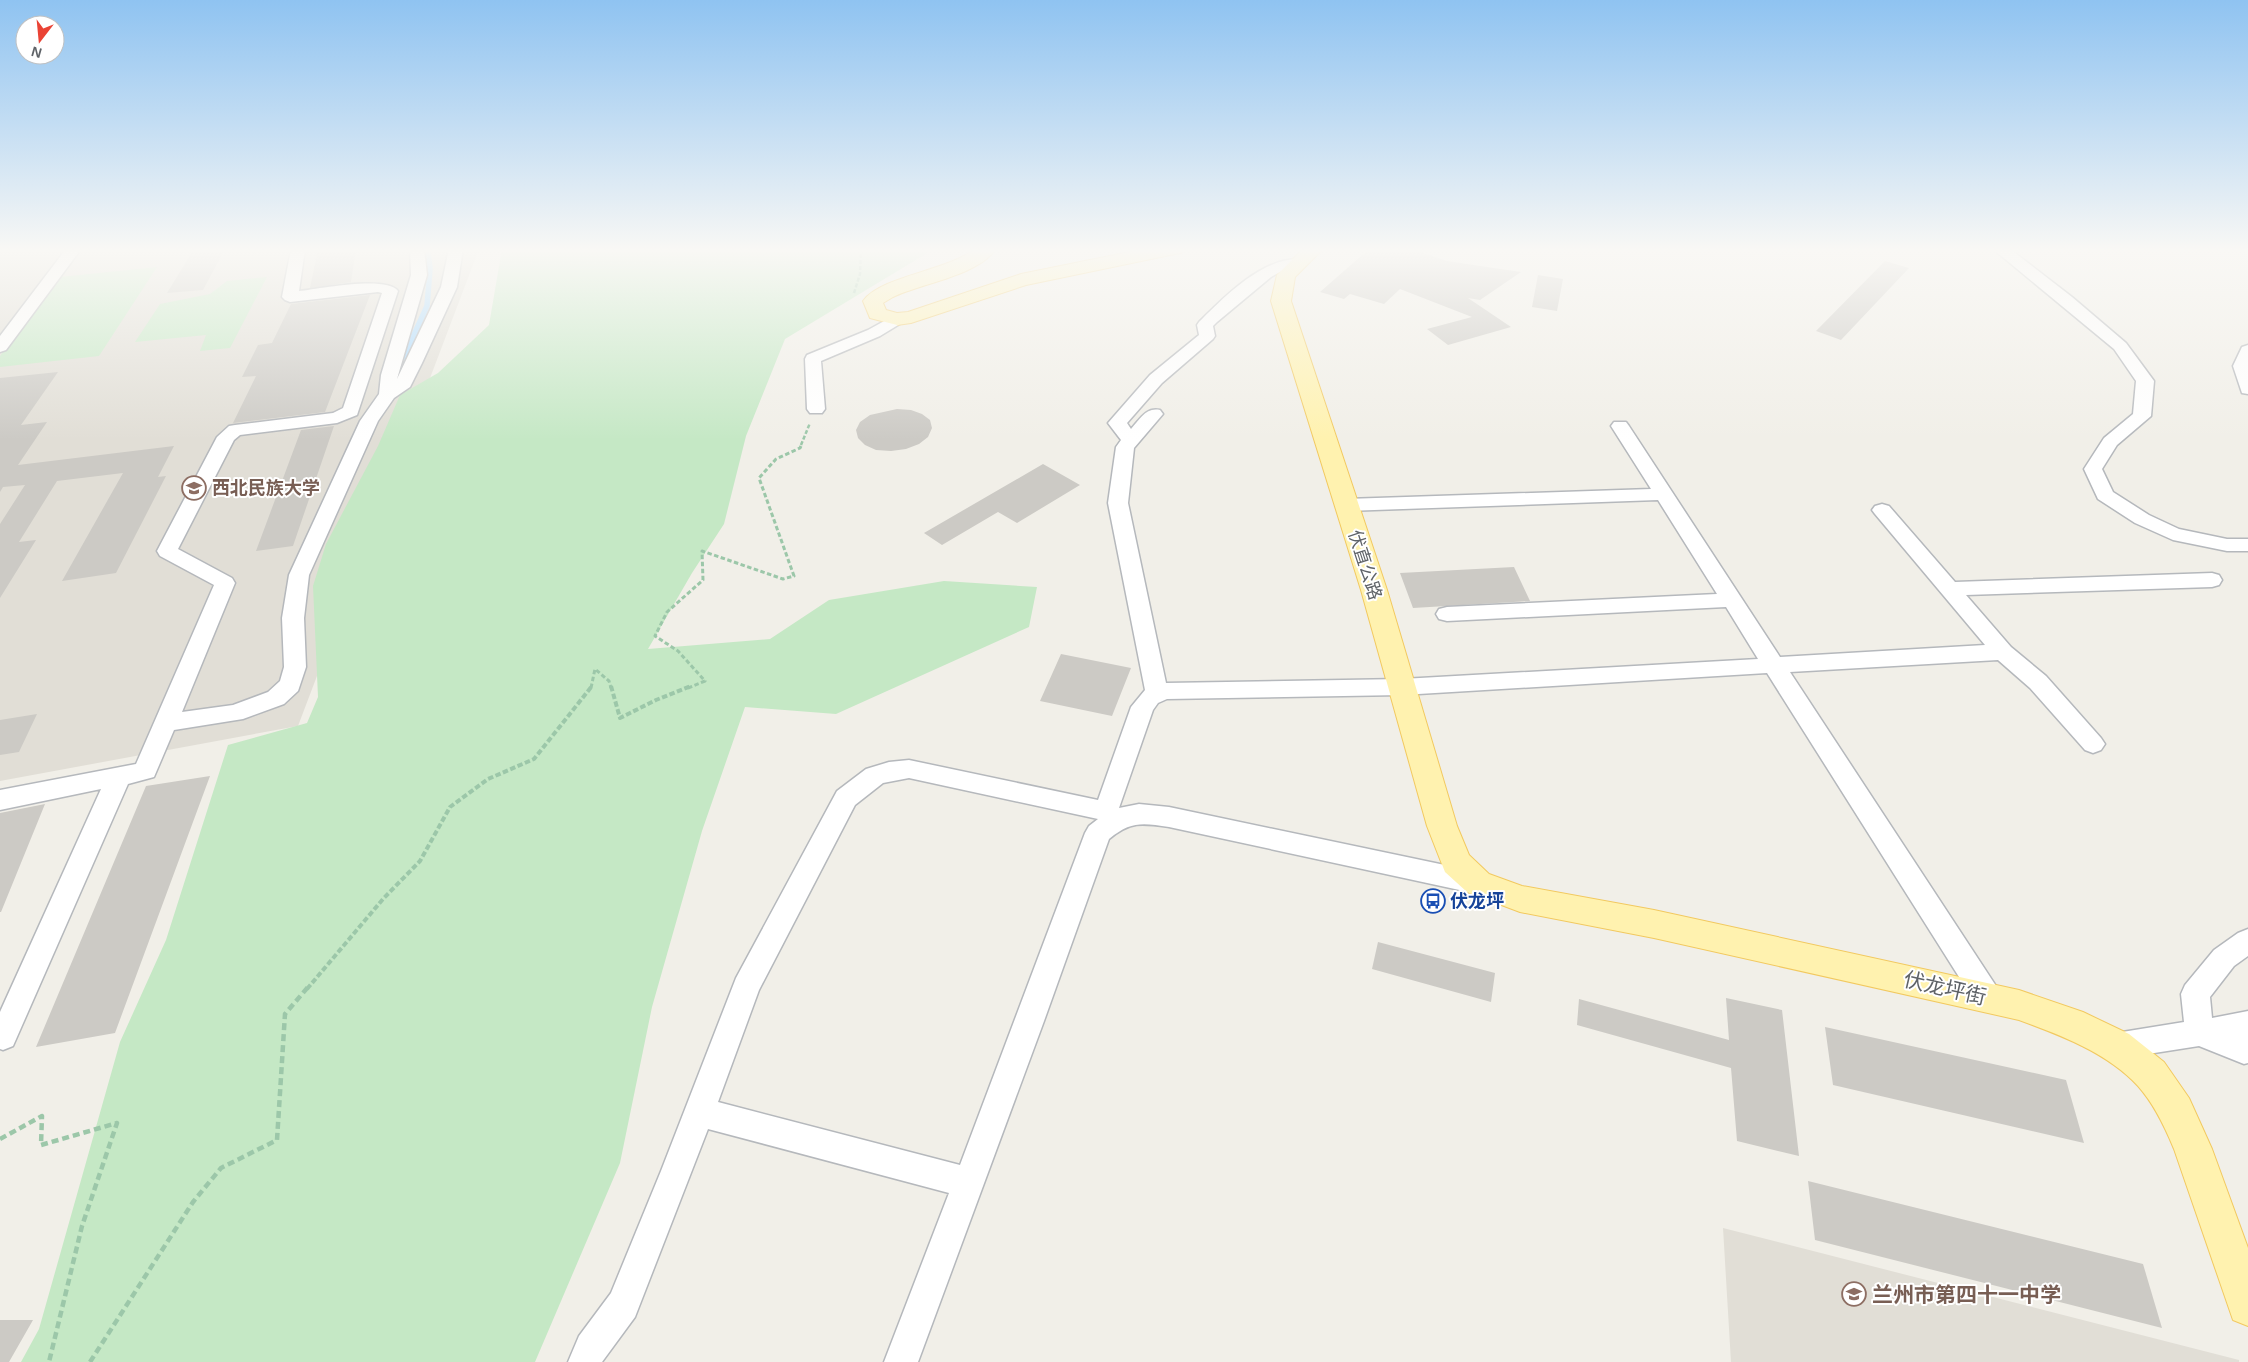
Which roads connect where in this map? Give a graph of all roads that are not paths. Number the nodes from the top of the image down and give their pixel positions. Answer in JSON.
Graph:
{"nodes":[{"id":1,"x":26,"y":313,"type":"edge"},
{"id":2,"x":383,"y":313,"type":"edge"},
{"id":3,"x":408,"y":313,"type":"edge"},
{"id":4,"x":437,"y":313,"type":"edge"},
{"id":5,"x":877,"y":313,"type":"edge"},
{"id":6,"x":924,"y":313,"type":"edge"},
{"id":7,"x":1216,"y":313,"type":"edge"},
{"id":8,"x":1285,"y":313,"type":"edge"},
{"id":9,"x":2081,"y":313,"type":"edge"},
{"id":10,"x":897,"y":319,"type":"junction"},
{"id":11,"x":0,"y":346,"type":"edge"},
{"id":12,"x":2248,"y":350,"type":"edge"},
{"id":13,"x":2248,"y":389,"type":"edge"},
{"id":14,"x":388,"y":394,"type":"junction"},
{"id":15,"x":816,"y":410,"type":"road end"},
{"id":16,"x":1154,"y":414,"type":"dead end"},
{"id":17,"x":1620,"y":426,"type":"dead end"},
{"id":18,"x":1132,"y":440,"type":"junction"},
{"id":19,"x":1663,"y":494,"type":"junction"},
{"id":20,"x":1346,"y":505,"type":"junction"},
{"id":21,"x":1882,"y":510,"type":"dead end"},
{"id":22,"x":2248,"y":545,"type":"edge"},
{"id":23,"x":2212,"y":580,"type":"dead end"},
{"id":24,"x":1949,"y":589,"type":"junction"},
{"id":25,"x":1732,"y":600,"type":"junction"},
{"id":26,"x":1447,"y":614,"type":"dead end"},
{"id":27,"x":2003,"y":652,"type":"junction"},
{"id":28,"x":1774,"y":665,"type":"junction"},
{"id":29,"x":1402,"y":687,"type":"junction"},
{"id":30,"x":1157,"y":694,"type":"junction"},
{"id":31,"x":165,"y":723,"type":"junction"},
{"id":32,"x":2093,"y":744,"type":"dead end"},
{"id":33,"x":120,"y":776,"type":"junction"},
{"id":34,"x":0,"y":800,"type":"edge"},
{"id":35,"x":1110,"y":816,"type":"junction"},
{"id":36,"x":1478,"y":883,"type":"junction"},
{"id":37,"x":2248,"y":941,"type":"edge"},
{"id":38,"x":1988,"y":998,"type":"junction"},
{"id":39,"x":2248,"y":1024,"type":"edge"},
{"id":40,"x":2200,"y":1033,"type":"junction"},
{"id":41,"x":3,"y":1037,"type":"dead end"},
{"id":42,"x":2116,"y":1046,"type":"junction"},
{"id":43,"x":2248,"y":1050,"type":"edge"},
{"id":44,"x":699,"y":1112,"type":"junction"},
{"id":45,"x":969,"y":1183,"type":"junction"},
{"id":46,"x":2248,"y":1306,"type":"edge"},
{"id":47,"x":585,"y":1362,"type":"edge"},
{"id":48,"x":901,"y":1362,"type":"edge"}],
"edges":[{"from":1,"to":11,"type":"street"},
{"from":2,"to":31,"type":"street"},
{"from":3,"to":14,"type":"street"},
{"from":4,"to":14,"type":"street"},
{"from":5,"to":10,"type":"main road"},
{"from":6,"to":10,"type":"main road"},
{"from":7,"to":18,"type":"street"},
{"from":8,"to":20,"type":"main road","name":"伏直公路"},
{"from":9,"to":22,"type":"street"},
{"from":10,"to":15,"type":"street"},
{"from":12,"to":13,"type":"street"},
{"from":14,"to":31,"type":"street"},
{"from":16,"to":18,"type":"street"},
{"from":17,"to":19,"type":"street"},
{"from":18,"to":30,"type":"street"},
{"from":19,"to":20,"type":"street"},
{"from":19,"to":25,"type":"street"},
{"from":20,"to":29,"type":"main road","name":"伏直公路"},
{"from":21,"to":24,"type":"street"},
{"from":23,"to":24,"type":"street"},
{"from":24,"to":27,"type":"street"},
{"from":25,"to":26,"type":"street"},
{"from":25,"to":28,"type":"street"},
{"from":27,"to":28,"type":"street"},
{"from":27,"to":32,"type":"street"},
{"from":28,"to":29,"type":"street"},
{"from":28,"to":38,"type":"street"},
{"from":29,"to":30,"type":"street"},
{"from":29,"to":36,"type":"main road","name":"伏直公路"},
{"from":30,"to":35,"type":"street"},
{"from":31,"to":33,"type":"street"},
{"from":33,"to":34,"type":"street"},
{"from":33,"to":41,"type":"street"},
{"from":35,"to":36,"type":"street"},
{"from":35,"to":44,"type":"street"},
{"from":35,"to":45,"type":"street"},
{"from":36,"to":38,"type":"main road","name":"伏龙坪街"},
{"from":37,"to":40,"type":"street"},
{"from":38,"to":42,"type":"main road","name":"伏龙坪街"},
{"from":39,"to":40,"type":"street"},
{"from":40,"to":42,"type":"street"},
{"from":40,"to":43,"type":"street"},
{"from":42,"to":46,"type":"main road","name":"伏龙坪街"},
{"from":44,"to":45,"type":"street"},
{"from":44,"to":47,"type":"street"},
{"from":45,"to":48,"type":"street"}]}
